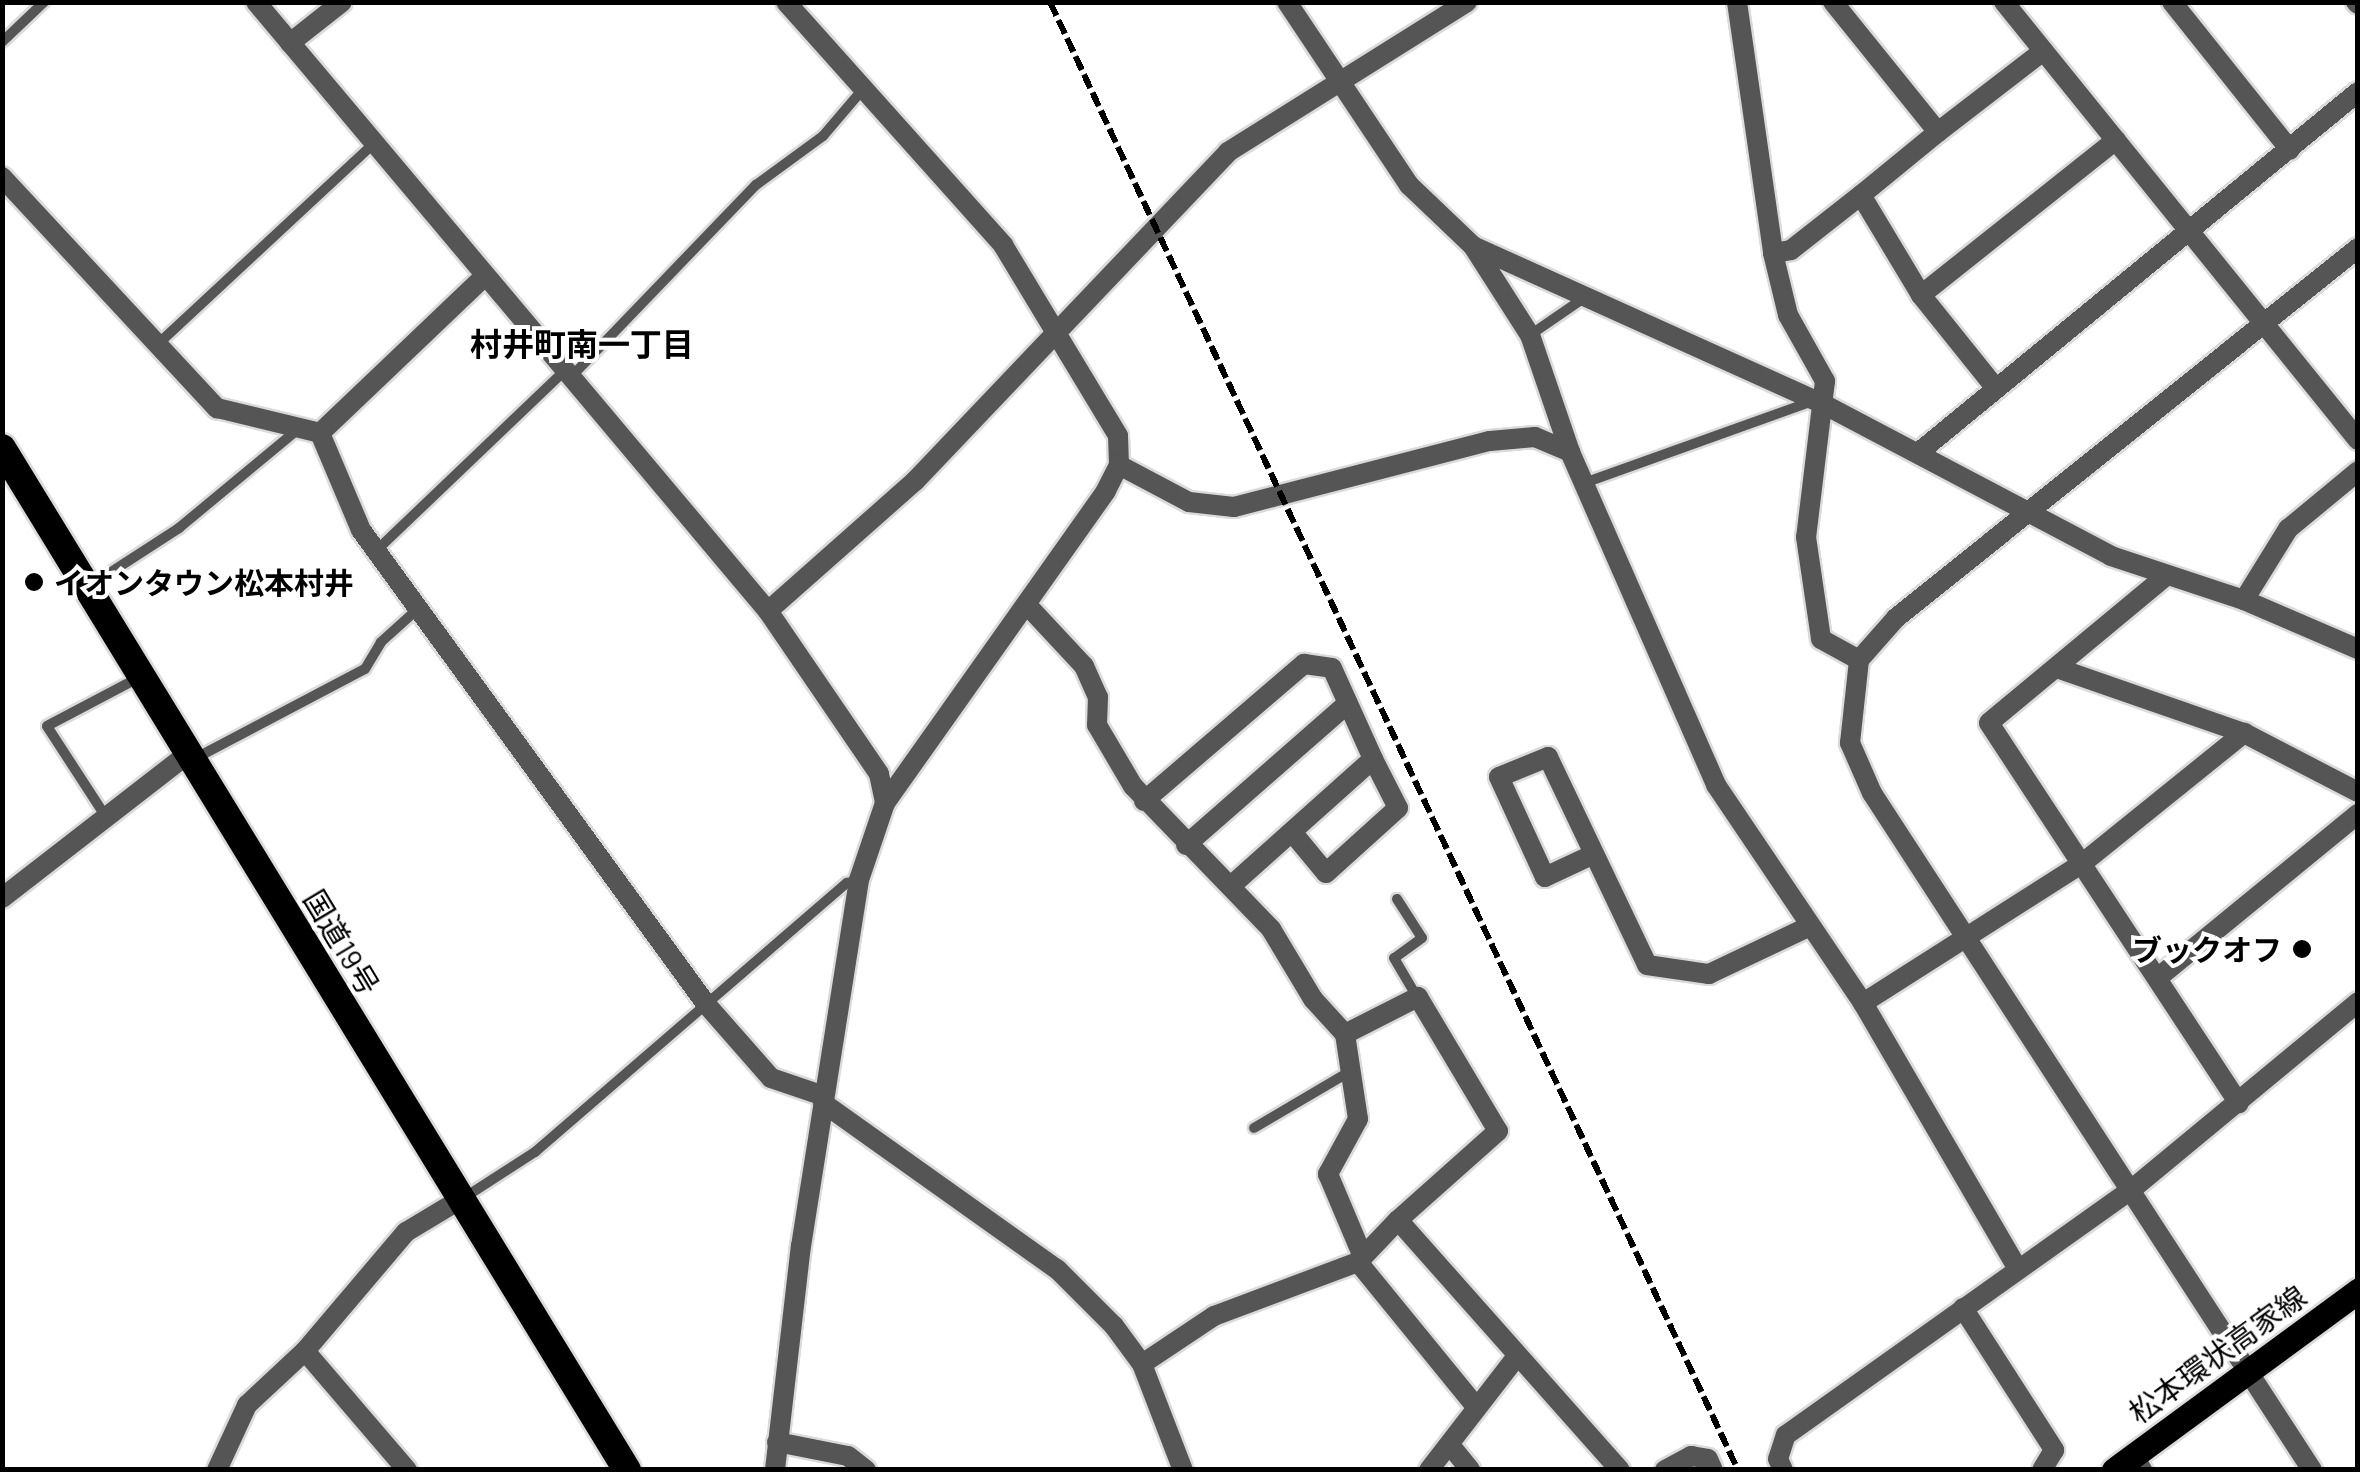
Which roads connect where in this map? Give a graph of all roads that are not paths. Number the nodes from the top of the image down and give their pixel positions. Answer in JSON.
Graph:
{"nodes":[{"id":1,"x":44,"y":2,"type":"edge"},
{"id":2,"x":256,"y":2,"type":"edge"},
{"id":3,"x":342,"y":2,"type":"edge"},
{"id":4,"x":786,"y":2,"type":"edge"},
{"id":5,"x":1287,"y":2,"type":"edge"},
{"id":6,"x":1467,"y":2,"type":"edge"},
{"id":7,"x":1737,"y":2,"type":"edge"},
{"id":8,"x":1833,"y":2,"type":"edge"},
{"id":9,"x":2004,"y":2,"type":"edge"},
{"id":10,"x":2172,"y":2,"type":"edge"},
{"id":11,"x":2,"y":42,"type":"edge"},
{"id":12,"x":290,"y":44,"type":"junction"},
{"id":13,"x":2043,"y":51,"type":"junction"},
{"id":14,"x":1335,"y":81,"type":"junction"},
{"id":15,"x":864,"y":87,"type":"junction"},
{"id":16,"x":2358,"y":92,"type":"edge"},
{"id":17,"x":1938,"y":132,"type":"junction"},
{"id":18,"x":2116,"y":140,"type":"junction"},
{"id":19,"x":373,"y":144,"type":"junction"},
{"id":20,"x":2290,"y":150,"type":"junction"},
{"id":21,"x":2,"y":177,"type":"edge"},
{"id":22,"x":1861,"y":195,"type":"junction"},
{"id":23,"x":2190,"y":231,"type":"junction"},
{"id":24,"x":1474,"y":246,"type":"junction"},
{"id":25,"x":2358,"y":248,"type":"edge"},
{"id":26,"x":1773,"y":252,"type":"junction"},
{"id":27,"x":484,"y":277,"type":"junction"},
{"id":28,"x":1589,"y":295,"type":"junction"},
{"id":29,"x":1921,"y":295,"type":"junction"},
{"id":30,"x":2263,"y":323,"type":"junction"},
{"id":31,"x":1056,"y":334,"type":"junction"},
{"id":32,"x":1530,"y":335,"type":"junction"},
{"id":33,"x":156,"y":346,"type":"junction"},
{"id":34,"x":566,"y":374,"type":"junction"},
{"id":35,"x":1994,"y":386,"type":"junction"},
{"id":36,"x":1822,"y":403,"type":"junction"},
{"id":37,"x":298,"y":429,"type":"junction"},
{"id":38,"x":320,"y":434,"type":"junction"},
{"id":39,"x":2358,"y":440,"type":"edge"},
{"id":40,"x":2,"y":448,"type":"edge"},
{"id":41,"x":1570,"y":452,"type":"junction"},
{"id":42,"x":1918,"y":454,"type":"junction"},
{"id":43,"x":1119,"y":465,"type":"junction"},
{"id":44,"x":2358,"y":471,"type":"edge"},
{"id":45,"x":1584,"y":482,"type":"junction"},
{"id":46,"x":2026,"y":514,"type":"junction"},
{"id":47,"x":377,"y":550,"type":"junction"},
{"id":48,"x":2167,"y":575,"type":"junction"},
{"id":49,"x":88,"y":587,"type":"junction"},
{"id":50,"x":2244,"y":600,"type":"junction"},
{"id":51,"x":421,"y":606,"type":"junction"},
{"id":52,"x":1028,"y":606,"type":"junction"},
{"id":53,"x":768,"y":611,"type":"junction"},
{"id":54,"x":2358,"y":649,"type":"edge"},
{"id":55,"x":1859,"y":660,"type":"junction"},
{"id":56,"x":2057,"y":668,"type":"junction"},
{"id":57,"x":142,"y":676,"type":"junction"},
{"id":58,"x":1348,"y":703,"type":"junction"},
{"id":59,"x":2244,"y":733,"type":"junction"},
{"id":60,"x":191,"y":756,"type":"junction"},
{"id":61,"x":1374,"y":758,"type":"junction"},
{"id":62,"x":2358,"y":792,"type":"edge"},
{"id":63,"x":1144,"y":800,"type":"junction"},
{"id":64,"x":885,"y":803,"type":"junction"},
{"id":65,"x":2358,"y":814,"type":"edge"},
{"id":66,"x":106,"y":818,"type":"junction"},
{"id":67,"x":1292,"y":832,"type":"junction"},
{"id":68,"x":1186,"y":845,"type":"junction"},
{"id":69,"x":1592,"y":855,"type":"junction"},
{"id":70,"x":2084,"y":862,"type":"junction"},
{"id":71,"x":859,"y":880,"type":"junction"},
{"id":72,"x":1230,"y":886,"type":"junction"},
{"id":73,"x":2,"y":898,"type":"edge"},
{"id":74,"x":1398,"y":899,"type":"dead end"},
{"id":75,"x":1806,"y":928,"type":"junction"},
{"id":76,"x":1968,"y":938,"type":"junction"},
{"id":77,"x":2160,"y":976,"type":"junction"},
{"id":78,"x":1418,"y":998,"type":"junction"},
{"id":79,"x":2358,"y":1002,"type":"edge"},
{"id":80,"x":1863,"y":1003,"type":"junction"},
{"id":81,"x":706,"y":1004,"type":"junction"},
{"id":82,"x":1344,"y":1034,"type":"junction"},
{"id":83,"x":1348,"y":1072,"type":"junction"},
{"id":84,"x":824,"y":1099,"type":"junction"},
{"id":85,"x":2239,"y":1103,"type":"junction"},
{"id":86,"x":1254,"y":1128,"type":"dead end"},
{"id":87,"x":2131,"y":1190,"type":"junction"},
{"id":88,"x":461,"y":1199,"type":"junction"},
{"id":89,"x":1398,"y":1220,"type":"junction"},
{"id":90,"x":1360,"y":1259,"type":"junction"},
{"id":91,"x":2018,"y":1268,"type":"junction"},
{"id":92,"x":2358,"y":1291,"type":"edge"},
{"id":93,"x":1963,"y":1308,"type":"junction"},
{"id":94,"x":305,"y":1351,"type":"junction"},
{"id":95,"x":1516,"y":1356,"type":"junction"},
{"id":96,"x":1142,"y":1364,"type":"junction"},
{"id":97,"x":2248,"y":1371,"type":"junction"},
{"id":98,"x":1477,"y":1408,"type":"junction"},
{"id":99,"x":777,"y":1442,"type":"junction"},
{"id":100,"x":1450,"y":1446,"type":"junction"},
{"id":101,"x":2143,"y":1461,"type":"edge"},
{"id":102,"x":398,"y":1466,"type":"edge"},
{"id":103,"x":218,"y":1470,"type":"edge"},
{"id":104,"x":626,"y":1470,"type":"edge"},
{"id":105,"x":775,"y":1470,"type":"edge"},
{"id":106,"x":866,"y":1470,"type":"edge"},
{"id":107,"x":1183,"y":1470,"type":"edge"},
{"id":108,"x":1429,"y":1470,"type":"edge"},
{"id":109,"x":1470,"y":1470,"type":"edge"},
{"id":110,"x":1620,"y":1470,"type":"edge"},
{"id":111,"x":1665,"y":1470,"type":"edge"},
{"id":112,"x":1713,"y":1470,"type":"edge"},
{"id":113,"x":1783,"y":1470,"type":"edge"},
{"id":114,"x":2042,"y":1470,"type":"edge"},
{"id":115,"x":2114,"y":1470,"type":"edge"},
{"id":116,"x":2312,"y":1470,"type":"edge"}],
"edges":[{"from":1,"to":11,"type":"lane"},
{"from":2,"to":12,"type":"street"},
{"from":3,"to":12,"type":"street"},
{"from":4,"to":15,"type":"street"},
{"from":5,"to":14,"type":"street"},
{"from":6,"to":14,"type":"street"},
{"from":7,"to":26,"type":"street"},
{"from":8,"to":17,"type":"street"},
{"from":9,"to":13,"type":"street"},
{"from":10,"to":20,"type":"street"},
{"from":12,"to":19,"type":"street"},
{"from":13,"to":17,"type":"street"},
{"from":13,"to":18,"type":"street"},
{"from":14,"to":24,"type":"street"},
{"from":14,"to":31,"type":"street"},
{"from":15,"to":31,"type":"street"},
{"from":15,"to":34,"type":"lane"},
{"from":16,"to":20,"type":"street"},
{"from":17,"to":22,"type":"street"},
{"from":18,"to":23,"type":"street"},
{"from":18,"to":29,"type":"street"},
{"from":19,"to":27,"type":"street"},
{"from":19,"to":33,"type":"lane"},
{"from":20,"to":23,"type":"street"},
{"from":21,"to":33,"type":"street"},
{"from":22,"to":26,"type":"street"},
{"from":22,"to":29,"type":"street"},
{"from":23,"to":30,"type":"street"},
{"from":23,"to":35,"type":"street"},
{"from":24,"to":28,"type":"street"},
{"from":24,"to":32,"type":"street"},
{"from":25,"to":30,"type":"street"},
{"from":26,"to":36,"type":"street"},
{"from":27,"to":34,"type":"street"},
{"from":27,"to":38,"type":"street"},
{"from":28,"to":32,"type":"lane"},
{"from":28,"to":36,"type":"street"},
{"from":29,"to":35,"type":"street"},
{"from":30,"to":39,"type":"street"},
{"from":30,"to":46,"type":"street"},
{"from":31,"to":43,"type":"street"},
{"from":31,"to":53,"type":"street"},
{"from":32,"to":41,"type":"street"},
{"from":33,"to":37,"type":"street"},
{"from":34,"to":47,"type":"lane"},
{"from":34,"to":53,"type":"street"},
{"from":35,"to":42,"type":"street"},
{"from":36,"to":42,"type":"street"},
{"from":36,"to":45,"type":"lane"},
{"from":36,"to":55,"type":"street"},
{"from":37,"to":38,"type":"street"},
{"from":37,"to":49,"type":"lane"},
{"from":38,"to":47,"type":"street"},
{"from":40,"to":49,"type":"highway","name":"国道19号"},
{"from":41,"to":43,"type":"street"},
{"from":41,"to":45,"type":"street"},
{"from":42,"to":46,"type":"street"},
{"from":43,"to":52,"type":"street"},
{"from":44,"to":50,"type":"street"},
{"from":45,"to":75,"type":"street"},
{"from":46,"to":48,"type":"street"},
{"from":46,"to":55,"type":"street"},
{"from":47,"to":51,"type":"street"},
{"from":48,"to":50,"type":"street"},
{"from":48,"to":56,"type":"street"},
{"from":49,"to":57,"type":"highway","name":"国道19号"},
{"from":50,"to":54,"type":"street"},
{"from":51,"to":60,"type":"lane"},
{"from":51,"to":81,"type":"street"},
{"from":52,"to":63,"type":"street"},
{"from":52,"to":64,"type":"street"},
{"from":53,"to":64,"type":"street"},
{"from":55,"to":76,"type":"street"},
{"from":56,"to":59,"type":"street"},
{"from":56,"to":70,"type":"street"},
{"from":57,"to":60,"type":"highway","name":"国道19号"},
{"from":57,"to":66,"type":"lane"},
{"from":58,"to":61,"type":"street"},
{"from":58,"to":63,"type":"street"},
{"from":58,"to":68,"type":"street"},
{"from":59,"to":62,"type":"street"},
{"from":59,"to":70,"type":"street"},
{"from":60,"to":66,"type":"street"},
{"from":60,"to":88,"type":"highway","name":"国道19号"},
{"from":61,"to":67,"type":"street"},
{"from":61,"to":67,"type":"street"},
{"from":63,"to":68,"type":"street"},
{"from":64,"to":71,"type":"street"},
{"from":65,"to":77,"type":"street"},
{"from":66,"to":73,"type":"street"},
{"from":67,"to":72,"type":"street"},
{"from":68,"to":72,"type":"street"},
{"from":69,"to":69,"type":"street"},
{"from":69,"to":75,"type":"street"},
{"from":70,"to":76,"type":"street"},
{"from":70,"to":77,"type":"street"},
{"from":71,"to":81,"type":"lane"},
{"from":71,"to":84,"type":"street"},
{"from":72,"to":82,"type":"street"},
{"from":74,"to":78,"type":"lane"},
{"from":75,"to":80,"type":"street"},
{"from":76,"to":80,"type":"street"},
{"from":76,"to":87,"type":"street"},
{"from":77,"to":85,"type":"street"},
{"from":78,"to":82,"type":"street"},
{"from":78,"to":89,"type":"street"},
{"from":79,"to":85,"type":"street"},
{"from":80,"to":91,"type":"street"},
{"from":81,"to":84,"type":"street"},
{"from":81,"to":88,"type":"lane"},
{"from":82,"to":83,"type":"street"},
{"from":83,"to":86,"type":"lane"},
{"from":83,"to":90,"type":"street"},
{"from":84,"to":96,"type":"street"},
{"from":84,"to":99,"type":"street"},
{"from":85,"to":87,"type":"street"},
{"from":87,"to":91,"type":"street"},
{"from":87,"to":97,"type":"street"},
{"from":88,"to":94,"type":"street"},
{"from":88,"to":104,"type":"highway","name":"国道19号"},
{"from":89,"to":90,"type":"street"},
{"from":89,"to":95,"type":"street"},
{"from":90,"to":96,"type":"street"},
{"from":90,"to":98,"type":"street"},
{"from":91,"to":93,"type":"street"},
{"from":92,"to":97,"type":"main road","name":"松本環状高家線"},
{"from":93,"to":113,"type":"street"},
{"from":93,"to":114,"type":"street"},
{"from":94,"to":102,"type":"street"},
{"from":94,"to":103,"type":"street"},
{"from":95,"to":98,"type":"street"},
{"from":95,"to":110,"type":"street"},
{"from":96,"to":107,"type":"street"},
{"from":97,"to":101,"type":"main road","name":"松本環状高家線"},
{"from":97,"to":116,"type":"street"},
{"from":98,"to":100,"type":"street"},
{"from":99,"to":105,"type":"street"},
{"from":99,"to":106,"type":"street"},
{"from":100,"to":108,"type":"street"},
{"from":100,"to":109,"type":"street"},
{"from":101,"to":115,"type":"main road","name":"松本環状高家線"},
{"from":111,"to":112,"type":"street"}]}
